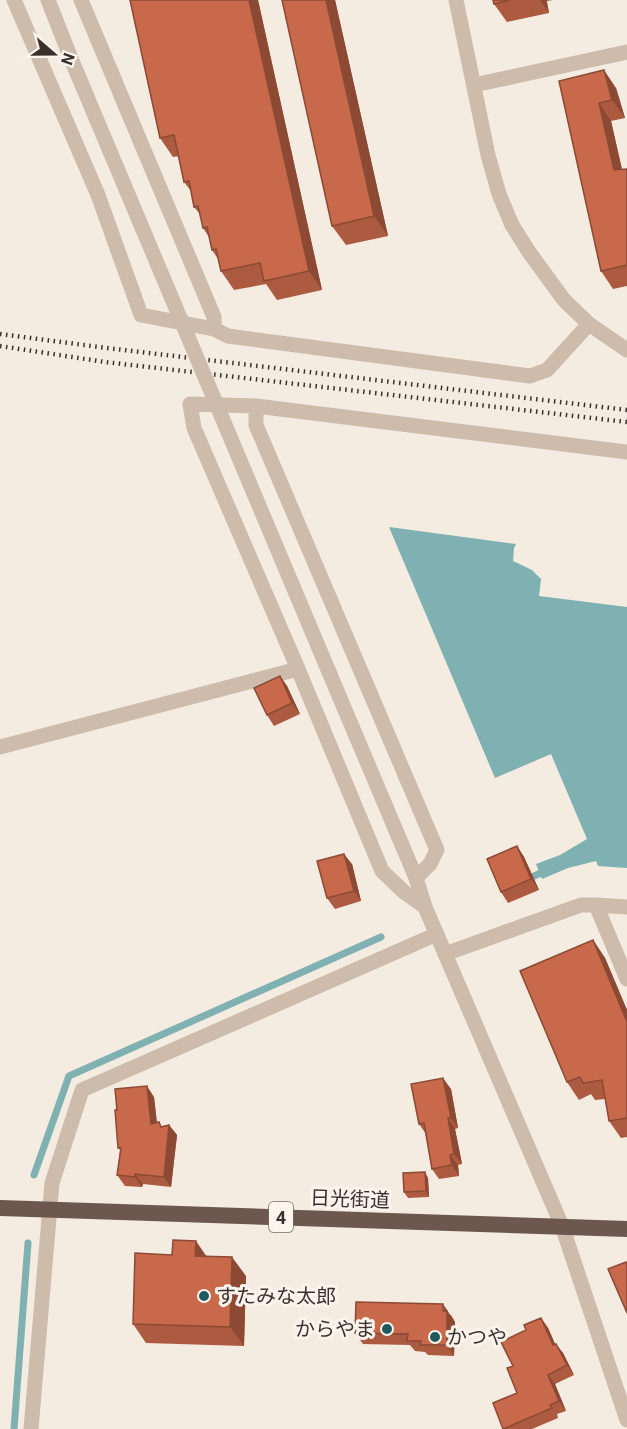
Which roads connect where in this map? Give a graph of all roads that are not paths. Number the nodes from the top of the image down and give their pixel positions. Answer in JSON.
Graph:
{"nodes":[{"id":1,"x":14,"y":0,"type":"edge"},
{"id":2,"x":48,"y":0,"type":"edge"},
{"id":3,"x":81,"y":0,"type":"edge"},
{"id":4,"x":456,"y":0,"type":"edge"},
{"id":5,"x":627,"y":52,"type":"edge"},
{"id":6,"x":474,"y":85,"type":"junction"},
{"id":7,"x":589,"y":324,"type":"junction"},
{"id":8,"x":214,"y":329,"type":"junction"},
{"id":9,"x":627,"y":350,"type":"edge"},
{"id":10,"x":256,"y":406,"type":"junction"},
{"id":11,"x":627,"y":452,"type":"edge"},
{"id":12,"x":298,"y":669,"type":"junction"},
{"id":13,"x":0,"y":747,"type":"edge"},
{"id":14,"x":416,"y":878,"type":"junction"},
{"id":15,"x":596,"y":905,"type":"junction"},
{"id":16,"x":425,"y":907,"type":"junction"},
{"id":17,"x":627,"y":907,"type":"edge"},
{"id":18,"x":437,"y":934,"type":"junction"},
{"id":19,"x":445,"y":954,"type":"junction"},
{"id":20,"x":627,"y":979,"type":"edge"},
{"id":21,"x":0,"y":1208,"type":"edge"},
{"id":22,"x":50,"y":1210,"type":"junction"},
{"id":23,"x":562,"y":1226,"type":"junction"},
{"id":24,"x":627,"y":1229,"type":"edge"},
{"id":25,"x":627,"y":1420,"type":"edge"},
{"id":26,"x":31,"y":1429,"type":"edge"}],
"edges":[{"from":1,"to":8,"type":"street"},
{"from":2,"to":14,"type":"street","bridge":true},
{"from":3,"to":8,"type":"street"},
{"from":4,"to":6,"type":"street"},
{"from":5,"to":6,"type":"street"},
{"from":6,"to":7,"type":"street"},
{"from":7,"to":8,"type":"street"},
{"from":7,"to":9,"type":"street"},
{"from":10,"to":11,"type":"street"},
{"from":10,"to":12,"type":"street"},
{"from":10,"to":14,"type":"street"},
{"from":12,"to":13,"type":"street"},
{"from":12,"to":16,"type":"street"},
{"from":14,"to":16,"type":"street"},
{"from":15,"to":17,"type":"street"},
{"from":15,"to":19,"type":"street"},
{"from":15,"to":20,"type":"street"},
{"from":16,"to":18,"type":"street"},
{"from":18,"to":19,"type":"street"},
{"from":18,"to":22,"type":"street"},
{"from":19,"to":23,"type":"street"},
{"from":21,"to":22,"type":"highway","name":"日光街道","number":"4"},
{"from":22,"to":23,"type":"highway","name":"日光街道","number":"4"},
{"from":22,"to":26,"type":"street"},
{"from":23,"to":24,"type":"highway","name":"日光街道","number":"4"},
{"from":23,"to":25,"type":"street"}]}
